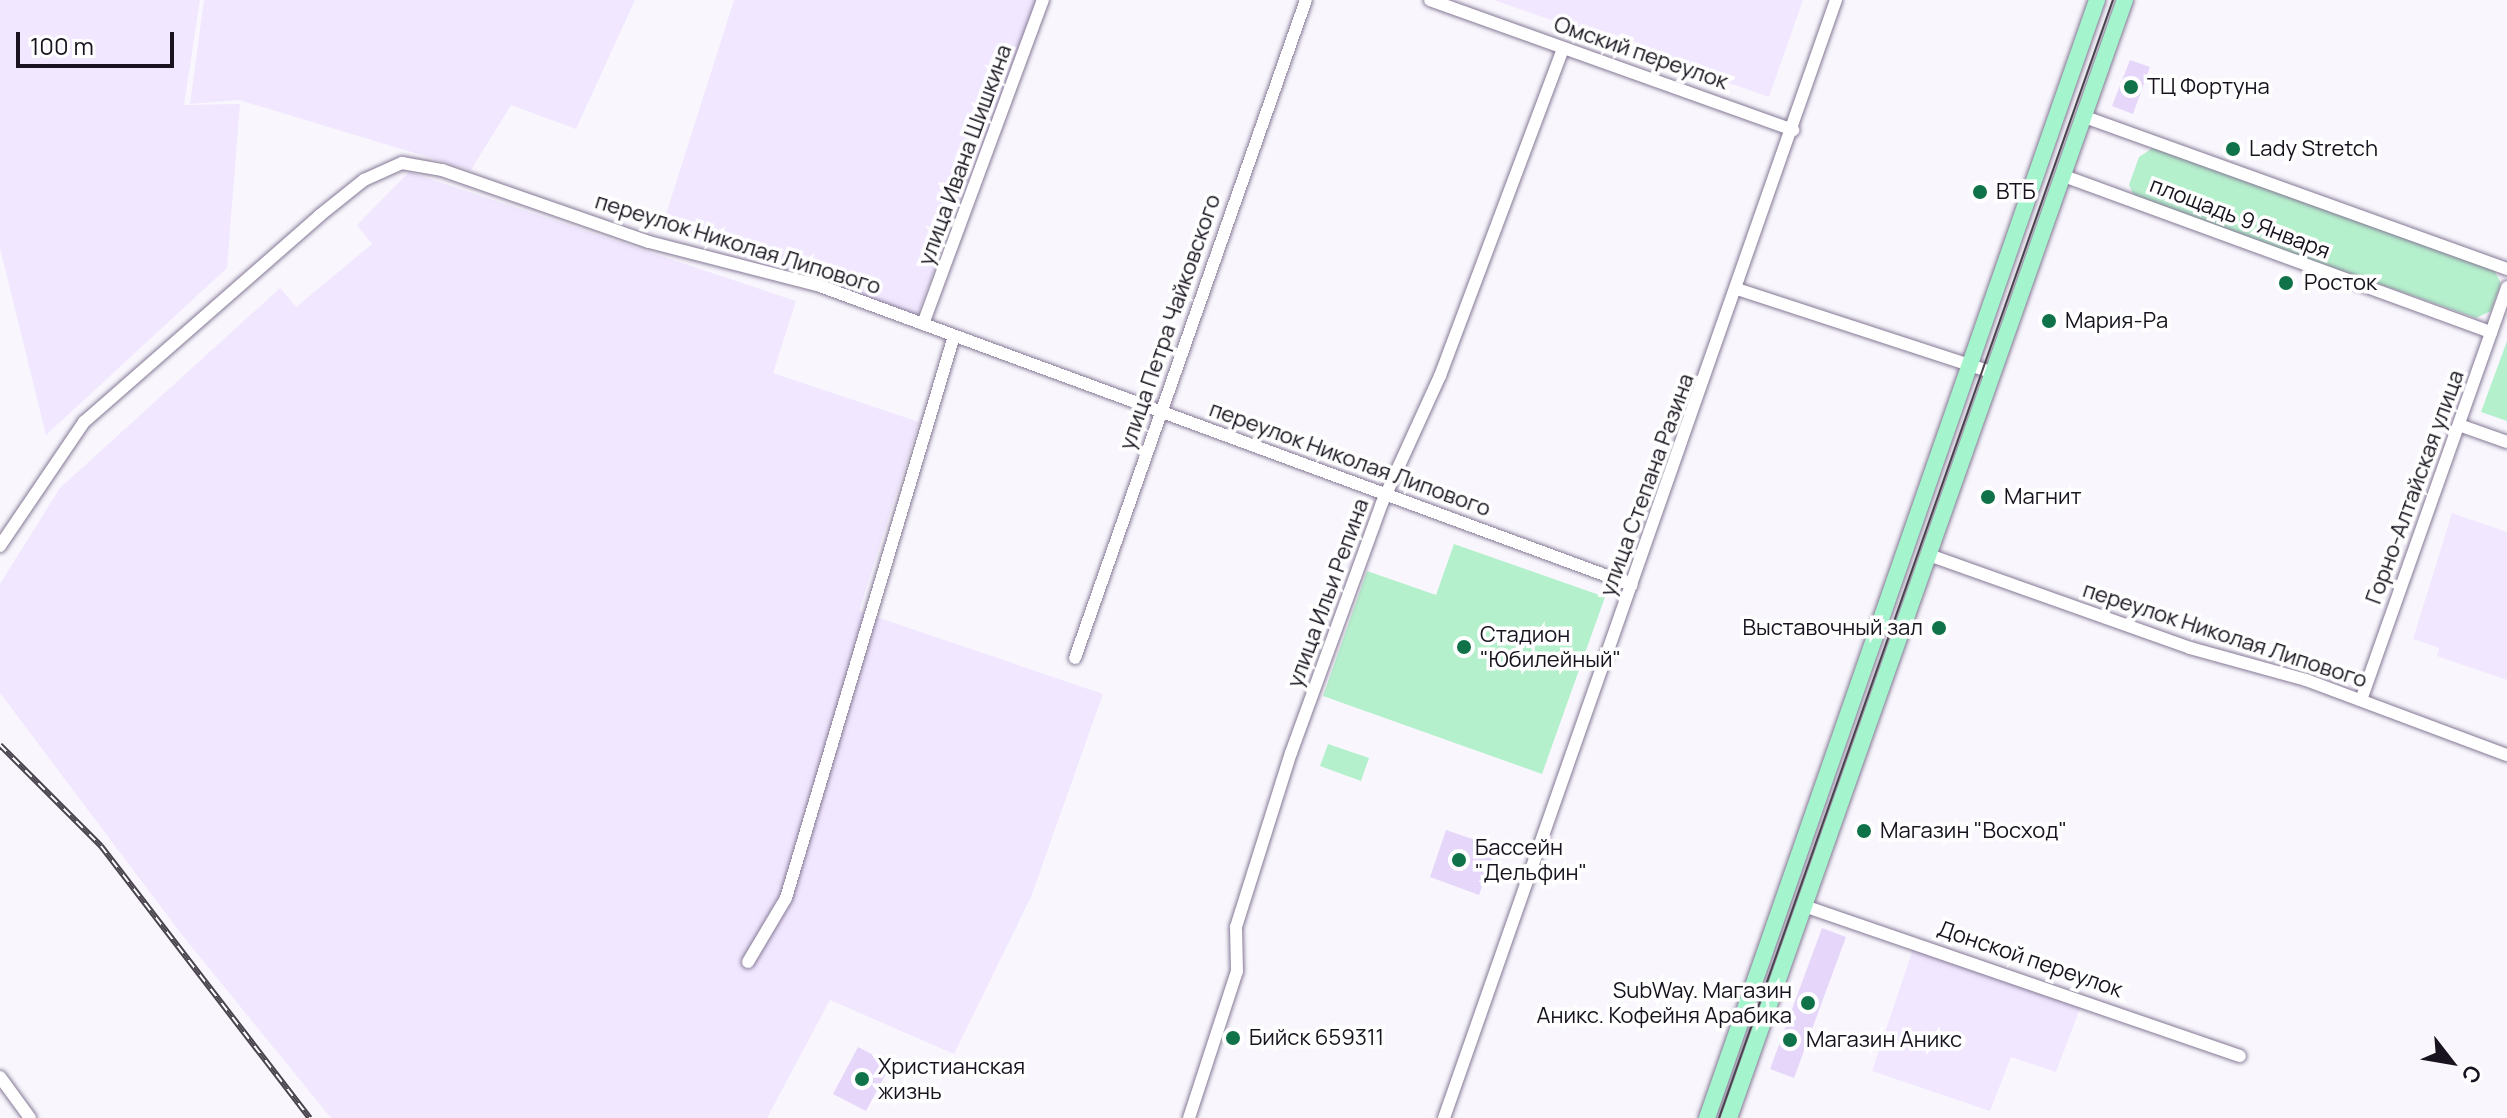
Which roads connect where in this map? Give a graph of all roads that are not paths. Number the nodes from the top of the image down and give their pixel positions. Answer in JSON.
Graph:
{"nodes":[{"id":1,"x":1043,"y":0,"type":"edge"},
{"id":2,"x":1306,"y":0,"type":"edge"},
{"id":3,"x":1430,"y":0,"type":"edge"},
{"id":4,"x":1836,"y":0,"type":"edge"},
{"id":5,"x":2097,"y":0,"type":"edge"},
{"id":6,"x":2125,"y":0,"type":"edge"},
{"id":7,"x":1563,"y":48,"type":"junction"},
{"id":8,"x":2085,"y":117,"type":"junction"},
{"id":9,"x":1793,"y":130,"type":"junction"},
{"id":10,"x":2064,"y":176,"type":"junction"},
{"id":11,"x":2507,"y":269,"type":"edge"},
{"id":12,"x":2507,"y":287,"type":"edge"},
{"id":13,"x":1737,"y":289,"type":"junction"},
{"id":14,"x":923,"y":324,"type":"junction"},
{"id":15,"x":2491,"y":332,"type":"junction"},
{"id":16,"x":954,"y":336,"type":"junction"},
{"id":17,"x":1969,"y":366,"type":"junction"},
{"id":18,"x":1994,"y":373,"type":"junction"},
{"id":19,"x":1162,"y":411,"type":"junction"},
{"id":20,"x":2459,"y":425,"type":"junction"},
{"id":21,"x":2507,"y":442,"type":"edge"},
{"id":22,"x":1388,"y":492,"type":"junction"},
{"id":23,"x":0,"y":546,"type":"edge"},
{"id":24,"x":1905,"y":549,"type":"junction"},
{"id":25,"x":1929,"y":555,"type":"junction"},
{"id":26,"x":1632,"y":585,"type":"junction"},
{"id":27,"x":1075,"y":658,"type":"dead end"},
{"id":28,"x":2361,"y":700,"type":"junction"},
{"id":29,"x":2507,"y":755,"type":"edge"},
{"id":30,"x":1804,"y":906,"type":"junction"},
{"id":31,"x":748,"y":962,"type":"dead end"},
{"id":32,"x":2240,"y":1056,"type":"dead end"},
{"id":33,"x":0,"y":1077,"type":"edge"},
{"id":34,"x":30,"y":1118,"type":"edge"},
{"id":35,"x":1189,"y":1118,"type":"edge"},
{"id":36,"x":1444,"y":1118,"type":"edge"},
{"id":37,"x":1707,"y":1118,"type":"edge"},
{"id":38,"x":1729,"y":1118,"type":"edge"}],
"edges":[{"from":1,"to":14,"type":"street","name":"улица Ивана Шишкина"},
{"from":2,"to":19,"type":"street","name":"улица Петра Чайковского"},
{"from":3,"to":7,"type":"street","name":"Омский переулок"},
{"from":4,"to":9,"type":"street","name":"улица Степана Разина"},
{"from":5,"to":17,"type":"main road"},
{"from":6,"to":8,"type":"main road"},
{"from":7,"to":9,"type":"street","name":"Омский переулок"},
{"from":7,"to":22,"type":"street","name":"улица Ильи Репина"},
{"from":8,"to":10,"type":"main road"},
{"from":8,"to":11,"type":"street","name":"площадь 9 Января"},
{"from":9,"to":13,"type":"street","name":"улица Степана Разина"},
{"from":10,"to":15,"type":"street","name":"площадь 9 Января"},
{"from":10,"to":18,"type":"main road"},
{"from":12,"to":15,"type":"street","name":"Горно-Алтайская улица"},
{"from":13,"to":17,"type":"street"},
{"from":13,"to":26,"type":"street","name":"улица Степана Разина"},
{"from":14,"to":16,"type":"street","name":"переулок Николая Липового"},
{"from":14,"to":23,"type":"street","name":"переулок Николая Липового"},
{"from":15,"to":20,"type":"street","name":"Горно-Алтайская улица"},
{"from":16,"to":19,"type":"street","name":"переулок Николая Липового"},
{"from":16,"to":31,"type":"street"},
{"from":17,"to":18,"type":"street"},
{"from":17,"to":24,"type":"main road"},
{"from":18,"to":25,"type":"main road"},
{"from":19,"to":22,"type":"street","name":"переулок Николая Липового"},
{"from":19,"to":27,"type":"street","name":"улица Петра Чайковского"},
{"from":20,"to":21,"type":"street"},
{"from":20,"to":28,"type":"street","name":"Горно-Алтайская улица"},
{"from":22,"to":26,"type":"street","name":"переулок Николая Липового"},
{"from":22,"to":35,"type":"street","name":"улица Ильи Репина"},
{"from":24,"to":25,"type":"main road"},
{"from":24,"to":37,"type":"main road"},
{"from":25,"to":28,"type":"street","name":"переулок Николая Липового"},
{"from":25,"to":30,"type":"main road"},
{"from":26,"to":36,"type":"street","name":"улица Степана Разина"},
{"from":28,"to":29,"type":"street","name":"переулок Николая Липового"},
{"from":30,"to":32,"type":"street","name":"Донской переулок"},
{"from":30,"to":38,"type":"main road"},
{"from":33,"to":34,"type":"street"}]}
